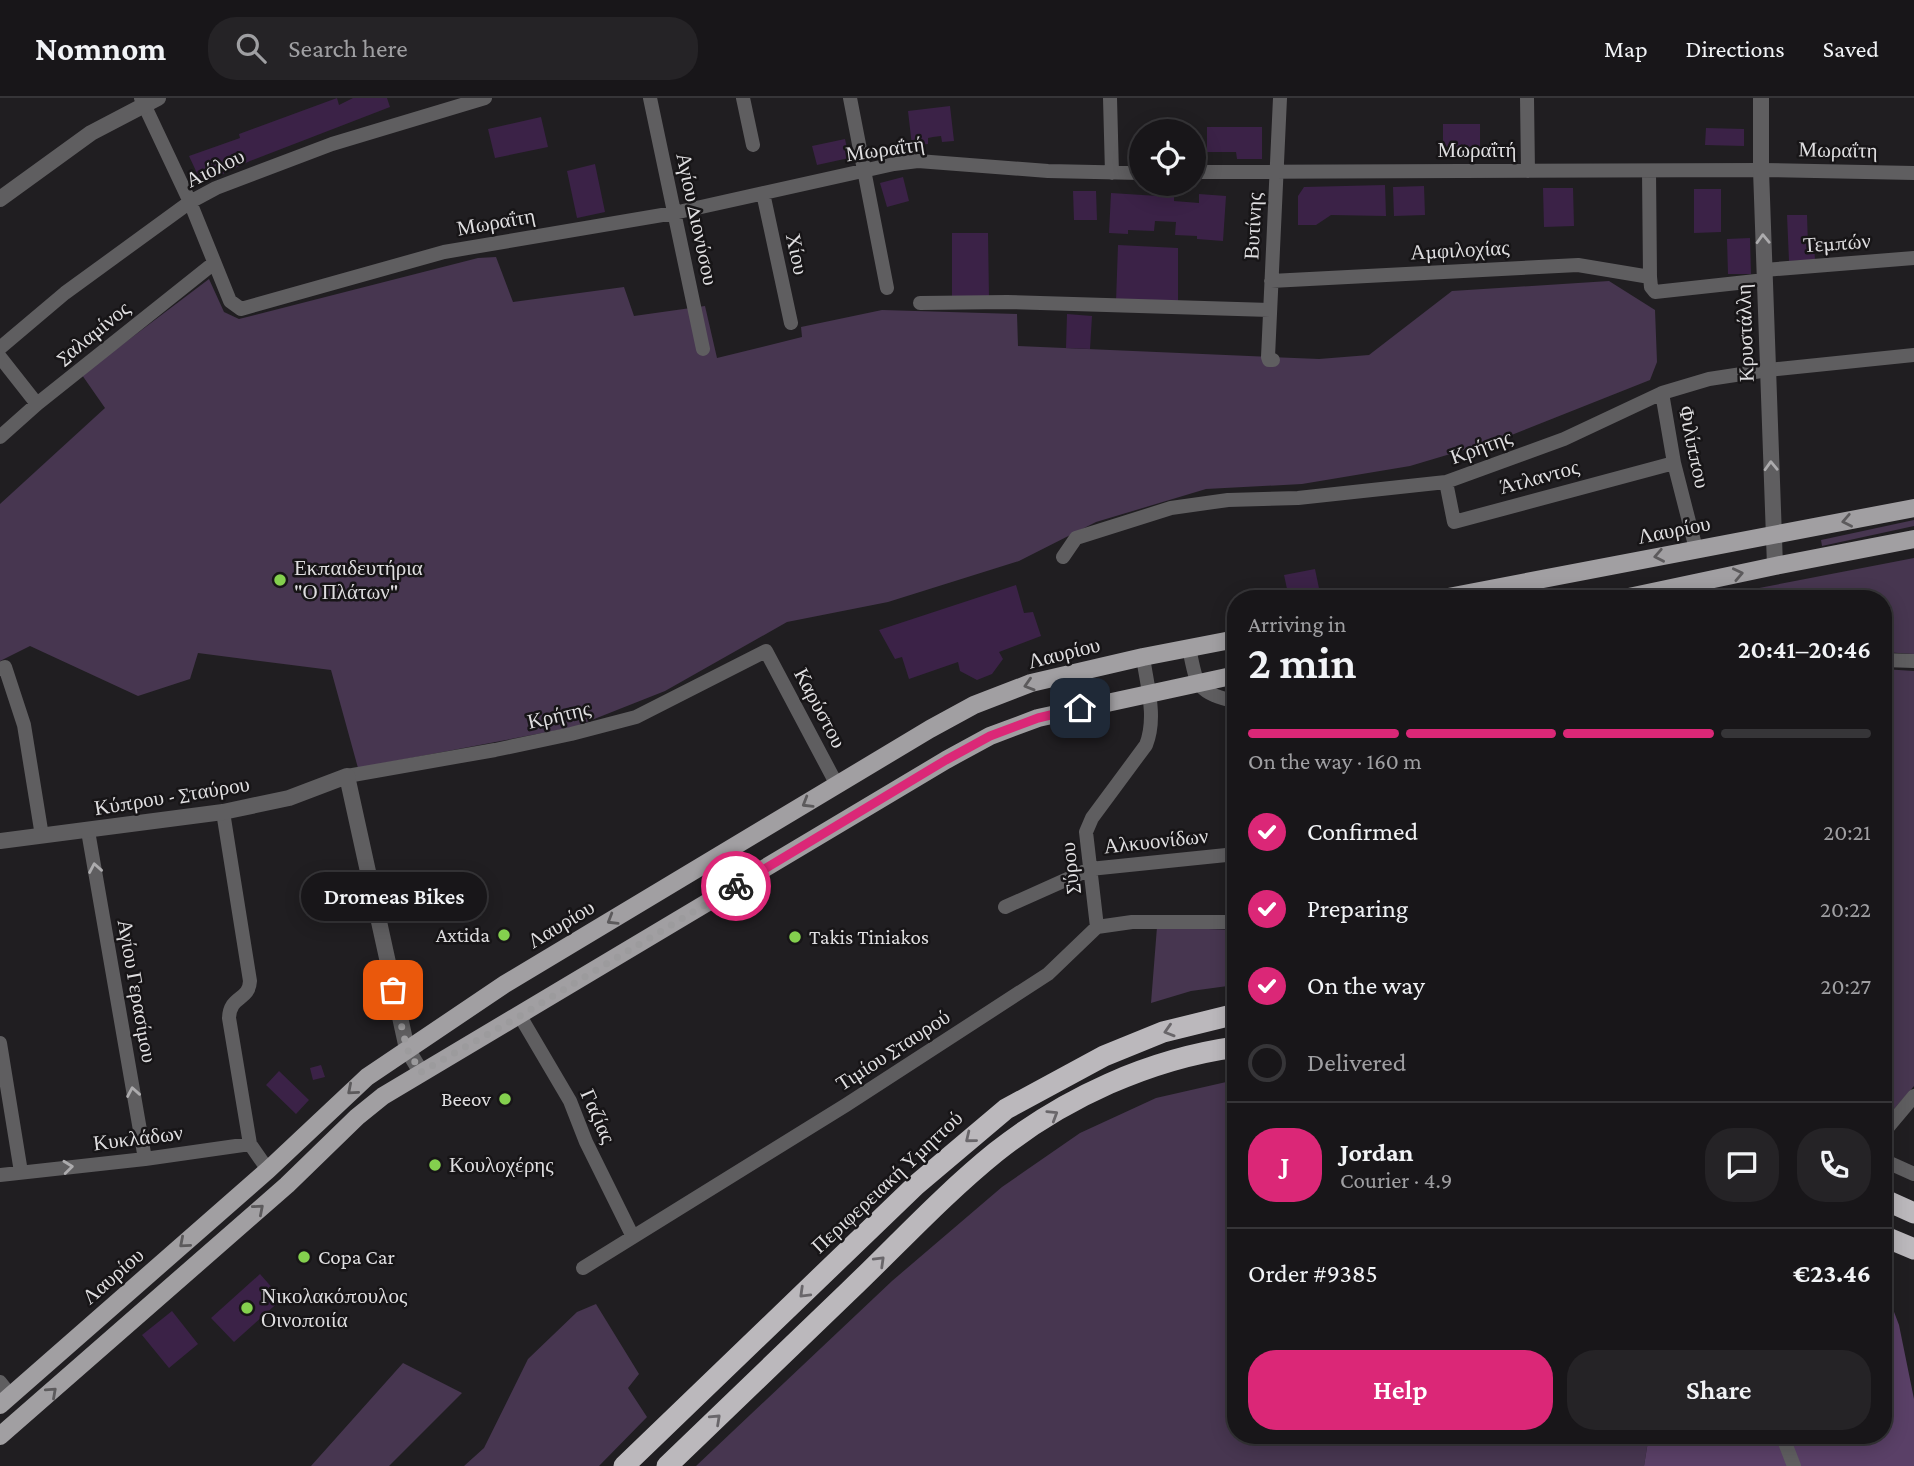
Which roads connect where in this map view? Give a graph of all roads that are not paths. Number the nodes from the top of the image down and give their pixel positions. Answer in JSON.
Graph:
{"nodes":[{"id":1,"x":485,"y":98,"type":"edge"},
{"id":2,"x":650,"y":98,"type":"edge"},
{"id":3,"x":743,"y":98,"type":"edge"},
{"id":4,"x":850,"y":98,"type":"edge"},
{"id":5,"x":1110,"y":98,"type":"edge"},
{"id":6,"x":1280,"y":98,"type":"edge"},
{"id":7,"x":1527,"y":98,"type":"edge"},
{"id":8,"x":1761,"y":98,"type":"edge"},
{"id":9,"x":147,"y":100,"type":"edge"},
{"id":10,"x":465,"y":101,"type":"edge"},
{"id":11,"x":753,"y":145,"type":"dead end"},
{"id":12,"x":1761,"y":170,"type":"junction"},
{"id":13,"x":863,"y":171,"type":"junction"},
{"id":14,"x":1277,"y":171,"type":"junction"},
{"id":15,"x":1528,"y":171,"type":"junction"},
{"id":16,"x":1649,"y":171,"type":"junction"},
{"id":17,"x":1206,"y":172,"type":"edge"},
{"id":18,"x":1112,"y":173,"type":"junction"},
{"id":19,"x":1129,"y":173,"type":"edge"},
{"id":20,"x":1914,"y":173,"type":"edge"},
{"id":21,"x":763,"y":193,"type":"junction"},
{"id":22,"x":0,"y":199,"type":"edge"},
{"id":23,"x":190,"y":202,"type":"junction"},
{"id":24,"x":674,"y":213,"type":"junction"},
{"id":25,"x":1914,"y":258,"type":"edge"},
{"id":26,"x":214,"y":263,"type":"junction"},
{"id":27,"x":1764,"y":275,"type":"junction"},
{"id":28,"x":1650,"y":278,"type":"junction"},
{"id":29,"x":1271,"y":281,"type":"junction"},
{"id":30,"x":887,"y":288,"type":"dead end"},
{"id":31,"x":920,"y":303,"type":"dead end"},
{"id":32,"x":1270,"y":310,"type":"junction"},
{"id":33,"x":790,"y":323,"type":"dead end"},
{"id":34,"x":0,"y":348,"type":"edge"},
{"id":35,"x":703,"y":349,"type":"dead end"},
{"id":36,"x":1914,"y":355,"type":"edge"},
{"id":37,"x":0,"y":357,"type":"edge"},
{"id":38,"x":1270,"y":358,"type":"dead end"},
{"id":39,"x":1768,"y":370,"type":"junction"},
{"id":40,"x":1662,"y":393,"type":"junction"},
{"id":41,"x":37,"y":404,"type":"junction"},
{"id":42,"x":0,"y":437,"type":"edge"},
{"id":43,"x":1674,"y":463,"type":"junction"},
{"id":44,"x":1446,"y":482,"type":"junction"},
{"id":45,"x":1914,"y":508,"type":"edge"},
{"id":46,"x":1774,"y":534,"type":"junction"},
{"id":47,"x":1914,"y":539,"type":"edge"},
{"id":48,"x":1696,"y":549,"type":"junction"},
{"id":49,"x":1063,"y":557,"type":"dead end"},
{"id":50,"x":1775,"y":566,"type":"junction"},
{"id":51,"x":1484,"y":590,"type":"edge"},
{"id":52,"x":1661,"y":590,"type":"edge"},
{"id":53,"x":1227,"y":641,"type":"edge"},
{"id":54,"x":1189,"y":648,"type":"junction"},
{"id":55,"x":766,"y":651,"type":"joint"},
{"id":56,"x":1143,"y":657,"type":"junction"},
{"id":57,"x":1892,"y":660,"type":"edge"},
{"id":58,"x":1914,"y":661,"type":"edge"},
{"id":59,"x":2,"y":668,"type":"edge"},
{"id":60,"x":1227,"y":677,"type":"edge"},
{"id":61,"x":1197,"y":682,"type":"junction"},
{"id":62,"x":1148,"y":692,"type":"junction"},
{"id":63,"x":1227,"y":699,"type":"edge"},
{"id":64,"x":347,"y":776,"type":"junction"},
{"id":65,"x":837,"y":785,"type":"junction"},
{"id":66,"x":223,"y":812,"type":"junction"},
{"id":67,"x":88,"y":831,"type":"junction"},
{"id":68,"x":42,"y":836,"type":"junction"},
{"id":69,"x":0,"y":841,"type":"edge"},
{"id":70,"x":1227,"y":855,"type":"edge"},
{"id":71,"x":1090,"y":869,"type":"junction"},
{"id":72,"x":1005,"y":907,"type":"dead end"},
{"id":73,"x":1227,"y":922,"type":"edge"},
{"id":74,"x":1097,"y":927,"type":"junction"},
{"id":75,"x":520,"y":1016,"type":"junction"},
{"id":76,"x":1227,"y":1016,"type":"edge"},
{"id":77,"x":0,"y":1043,"type":"edge"},
{"id":78,"x":407,"y":1049,"type":"junction"},
{"id":79,"x":1227,"y":1049,"type":"edge"},
{"id":80,"x":421,"y":1072,"type":"junction"},
{"id":81,"x":1914,"y":1096,"type":"edge"},
{"id":82,"x":1892,"y":1122,"type":"edge"},
{"id":83,"x":250,"y":1144,"type":"junction"},
{"id":84,"x":145,"y":1159,"type":"junction"},
{"id":85,"x":1892,"y":1164,"type":"edge"},
{"id":86,"x":268,"y":1170,"type":"junction"},
{"id":87,"x":21,"y":1172,"type":"junction"},
{"id":88,"x":1914,"y":1174,"type":"edge"},
{"id":89,"x":0,"y":1175,"type":"edge"},
{"id":90,"x":1892,"y":1203,"type":"edge"},
{"id":91,"x":1914,"y":1213,"type":"edge"},
{"id":92,"x":633,"y":1237,"type":"junction"},
{"id":93,"x":1892,"y":1240,"type":"edge"},
{"id":94,"x":1914,"y":1249,"type":"edge"},
{"id":95,"x":583,"y":1268,"type":"dead end"},
{"id":96,"x":4,"y":1394,"type":"edge"},
{"id":97,"x":0,"y":1436,"type":"edge"},
{"id":98,"x":1785,"y":1444,"type":"edge"},
{"id":99,"x":624,"y":1466,"type":"edge"},
{"id":100,"x":667,"y":1466,"type":"edge"},
{"id":101,"x":1794,"y":1466,"type":"edge"}],
"edges":[{"from":1,"to":10,"type":"street","name":"Αιόλου"},
{"from":2,"to":24,"type":"street","name":"Αγίου Διονύσου"},
{"from":3,"to":11,"type":"street"},
{"from":4,"to":13,"type":"street"},
{"from":5,"to":18,"type":"street"},
{"from":6,"to":14,"type":"street","name":"Βυτίνης"},
{"from":7,"to":15,"type":"street"},
{"from":8,"to":12,"type":"street","name":"Κρυστάλλη"},
{"from":9,"to":22,"type":"street"},
{"from":9,"to":23,"type":"street"},
{"from":10,"to":23,"type":"street","name":"Αιόλου"},
{"from":12,"to":16,"type":"street","name":"Μωραΐτή"},
{"from":12,"to":20,"type":"street","name":"Μωραΐτη"},
{"from":27,"to":12,"type":"street","name":"Κρυστάλλη","one_way":true},
{"from":13,"to":18,"type":"street","name":"Μωραΐτή"},
{"from":13,"to":21,"type":"street","name":"Μωραΐτή"},
{"from":13,"to":30,"type":"street"},
{"from":14,"to":15,"type":"street","name":"Μωραΐτή"},
{"from":14,"to":17,"type":"street","name":"Μωραΐτή"},
{"from":14,"to":29,"type":"street","name":"Βυτίνης"},
{"from":15,"to":16,"type":"street","name":"Μωραΐτή"},
{"from":16,"to":28,"type":"street"},
{"from":18,"to":19,"type":"street","name":"Μωραΐτή"},
{"from":21,"to":24,"type":"street","name":"Μωραΐτη"},
{"from":21,"to":33,"type":"street","name":"Χίου"},
{"from":23,"to":26,"type":"street"},
{"from":23,"to":34,"type":"street","name":"Αιόλου"},
{"from":24,"to":26,"type":"street","name":"Μωραΐτη"},
{"from":24,"to":35,"type":"street","name":"Αγίου Διονύσου"},
{"from":25,"to":27,"type":"street","name":"Τεμπών"},
{"from":26,"to":41,"type":"street","name":"Σαλαμίνος"},
{"from":27,"to":28,"type":"street","name":"Τεμπών"},
{"from":27,"to":39,"type":"street","name":"Κρυστάλλη"},
{"from":28,"to":29,"type":"street","name":"Αμφιλοχίας"},
{"from":29,"to":32,"type":"street","name":"Βυτίνης"},
{"from":31,"to":32,"type":"street"},
{"from":32,"to":38,"type":"street","name":"Βυτίνης"},
{"from":36,"to":39,"type":"street","name":"Κρήτης"},
{"from":37,"to":41,"type":"street"},
{"from":39,"to":40,"type":"street","name":"Κρήτης"},
{"from":46,"to":39,"type":"street","name":"Κρυστάλλη","one_way":true},
{"from":40,"to":43,"type":"street","name":"Φιλίππου"},
{"from":40,"to":44,"type":"street","name":"Κρήτης"},
{"from":41,"to":42,"type":"street","name":"Σαλαμίνος"},
{"from":43,"to":44,"type":"street","name":"Άτλαντος"},
{"from":43,"to":48,"type":"street","name":"Φιλίππου"},
{"from":44,"to":49,"type":"street","name":"Κρήτης"},
{"from":45,"to":46,"type":"main road","name":"Λαυρίου","one_way":true},
{"from":46,"to":48,"type":"main road","name":"Λαυρίου"},
{"from":46,"to":50,"type":"street","name":"Κρυστάλλη"},
{"from":47,"to":50,"type":"main road"},
{"from":48,"to":51,"type":"main road","name":"Λαυρίου","one_way":true},
{"from":52,"to":50,"type":"main road","one_way":true},
{"from":53,"to":54,"type":"main road","name":"Λαυρίου"},
{"from":54,"to":56,"type":"main road","name":"Λαυρίου"},
{"from":54,"to":61,"type":"street"},
{"from":55,"to":64,"type":"street","name":"Κρήτης"},
{"from":55,"to":65,"type":"street","name":"Καρύστου"},
{"from":56,"to":62,"type":"street","name":"Σύρου"},
{"from":56,"to":65,"type":"main road","name":"Λαυρίου","one_way":true},
{"from":57,"to":58,"type":"street"},
{"from":59,"to":68,"type":"street"},
{"from":60,"to":61,"type":"main road"},
{"from":61,"to":62,"type":"main road"},
{"from":61,"to":63,"type":"street"},
{"from":62,"to":71,"type":"street","name":"Σύρου"},
{"from":62,"to":75,"type":"main road"},
{"from":64,"to":66,"type":"street","name":"Κύπρου - Σταύρου"},
{"from":64,"to":78,"type":"street"},
{"from":65,"to":78,"type":"main road","name":"Λαυρίου","one_way":true},
{"from":66,"to":67,"type":"street","name":"Κύπρου - Σταύρου"},
{"from":66,"to":83,"type":"street"},
{"from":67,"to":68,"type":"street","name":"Κύπρου - Σταύρου"},
{"from":84,"to":67,"type":"street","name":"Αγίου Γερασίμου","one_way":true},
{"from":68,"to":69,"type":"street","name":"Κύπρου - Σταύρου"},
{"from":70,"to":71,"type":"street","name":"Αλκυονίδων"},
{"from":71,"to":72,"type":"street","name":"Αλκυονίδων"},
{"from":71,"to":74,"type":"street","name":"Σύρου"},
{"from":73,"to":74,"type":"street"},
{"from":74,"to":92,"type":"street","name":"Τιμίου Σταυρού"},
{"from":75,"to":80,"type":"main road"},
{"from":75,"to":92,"type":"street","name":"Γαζίας"},
{"from":76,"to":99,"type":"highway","name":"Περιφερειακή Υμηττού","one_way":true},
{"from":77,"to":87,"type":"street"},
{"from":78,"to":80,"type":"street"},
{"from":78,"to":86,"type":"main road","name":"Λαυρίου","one_way":true},
{"from":100,"to":79,"type":"highway","one_way":true},
{"from":97,"to":80,"type":"main road","one_way":true},
{"from":81,"to":82,"type":"street"},
{"from":83,"to":84,"type":"street","name":"Κυκλάδων"},
{"from":83,"to":86,"type":"street"},
{"from":87,"to":84,"type":"street","name":"Κυκλάδων","one_way":true},
{"from":85,"to":88,"type":"street"},
{"from":86,"to":96,"type":"main road","name":"Λαυρίου","one_way":true},
{"from":87,"to":89,"type":"street","name":"Κυκλάδων"},
{"from":90,"to":91,"type":"highway"},
{"from":92,"to":95,"type":"street","name":"Τιμίου Σταυρού"},
{"from":93,"to":94,"type":"highway"},
{"from":98,"to":101,"type":"street"}]}
